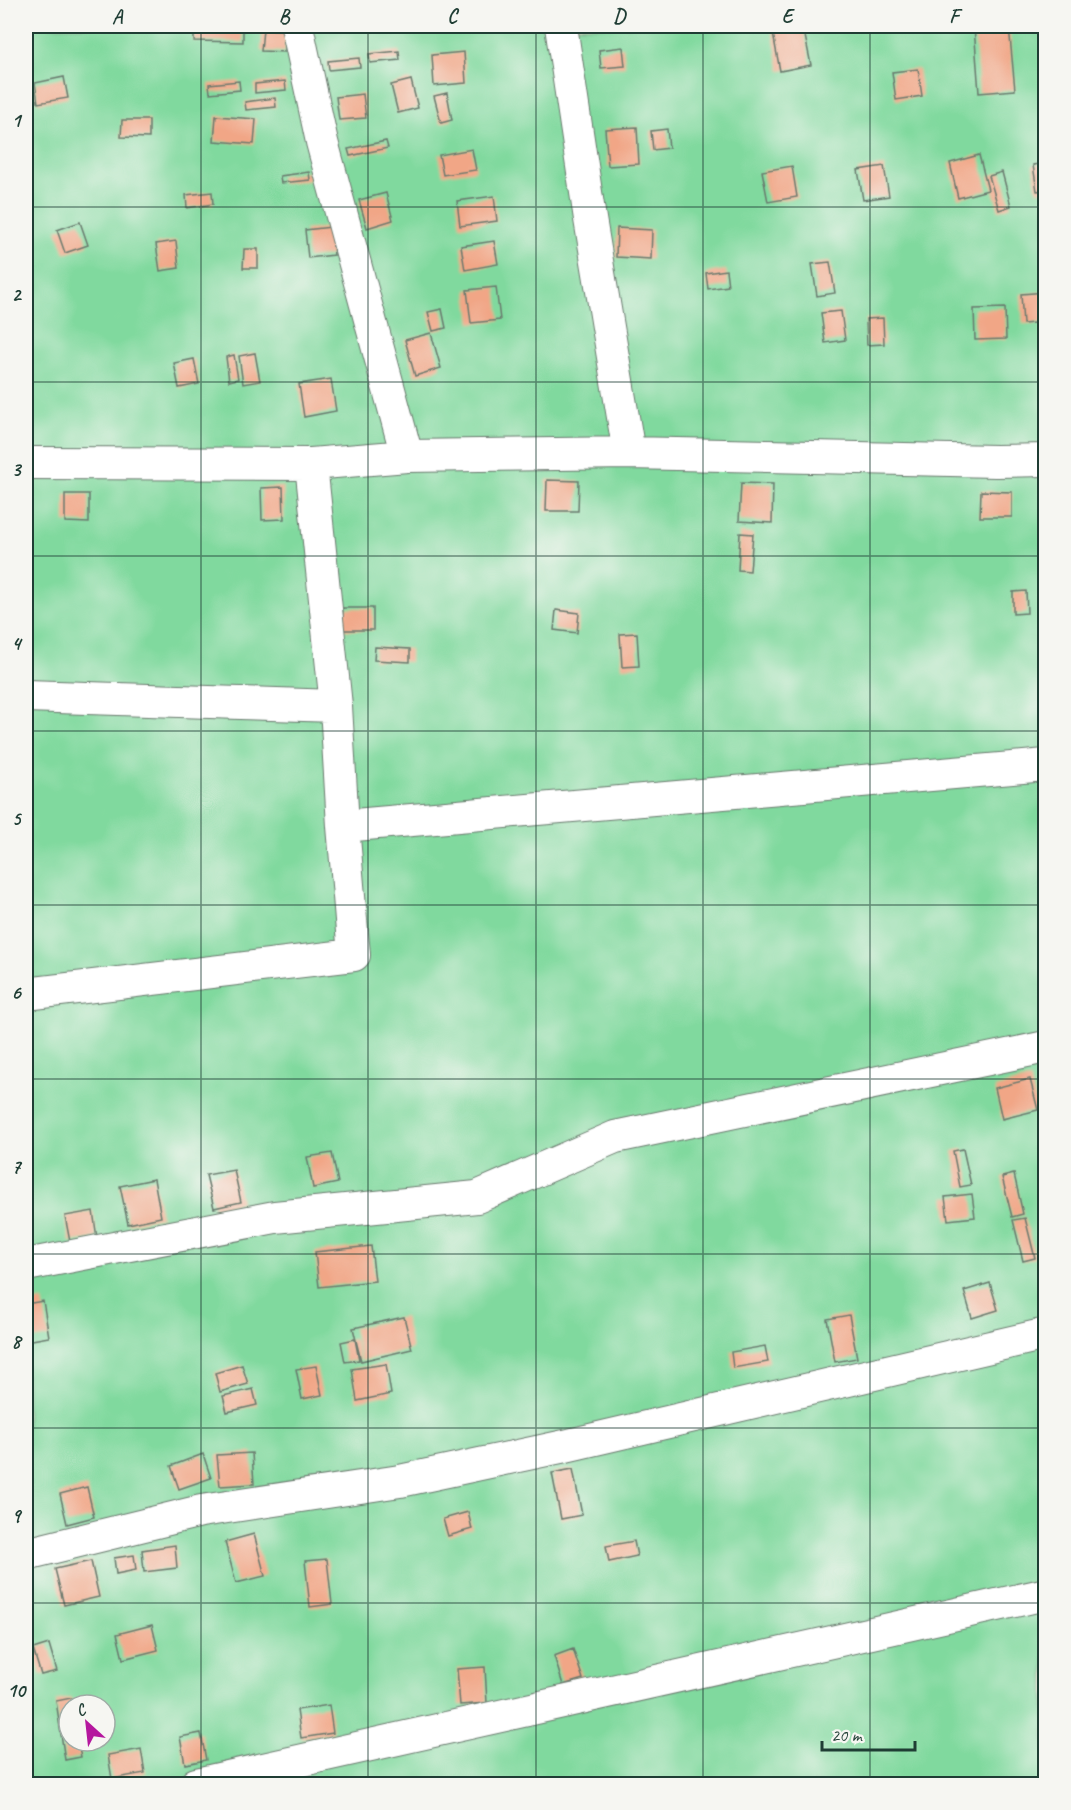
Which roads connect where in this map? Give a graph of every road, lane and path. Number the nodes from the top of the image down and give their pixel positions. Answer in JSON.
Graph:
{"nodes":[{"id":1,"x":297,"y":26,"type":"edge"},
{"id":2,"x":561,"y":26,"type":"edge"},
{"id":3,"x":629,"y":453,"type":"junction"},
{"id":4,"x":407,"y":456,"type":"junction"},
{"id":5,"x":1046,"y":460,"type":"edge"},
{"id":6,"x":26,"y":463,"type":"edge"},
{"id":7,"x":311,"y":464,"type":"junction"},
{"id":8,"x":26,"y":696,"type":"edge"},
{"id":9,"x":336,"y":706,"type":"junction"},
{"id":10,"x":1046,"y":765,"type":"edge"},
{"id":11,"x":343,"y":826,"type":"junction"},
{"id":12,"x":26,"y":994,"type":"edge"},
{"id":13,"x":1046,"y":1047,"type":"edge"},
{"id":14,"x":26,"y":1265,"type":"edge"},
{"id":15,"x":1046,"y":1334,"type":"edge"},
{"id":16,"x":26,"y":1554,"type":"edge"},
{"id":17,"x":1046,"y":1594,"type":"edge"},
{"id":18,"x":196,"y":1785,"type":"edge"}],
"edges":[{"from":1,"to":4,"type":"lane"},
{"from":2,"to":3,"type":"lane"},
{"from":3,"to":4,"type":"lane"},
{"from":3,"to":5,"type":"lane"},
{"from":4,"to":7,"type":"lane"},
{"from":6,"to":7,"type":"lane"},
{"from":7,"to":9,"type":"lane"},
{"from":8,"to":9,"type":"lane"},
{"from":9,"to":11,"type":"lane"},
{"from":10,"to":11,"type":"lane"},
{"from":11,"to":12,"type":"lane"},
{"from":13,"to":14,"type":"lane"},
{"from":15,"to":16,"type":"lane"},
{"from":17,"to":18,"type":"lane"}]}
